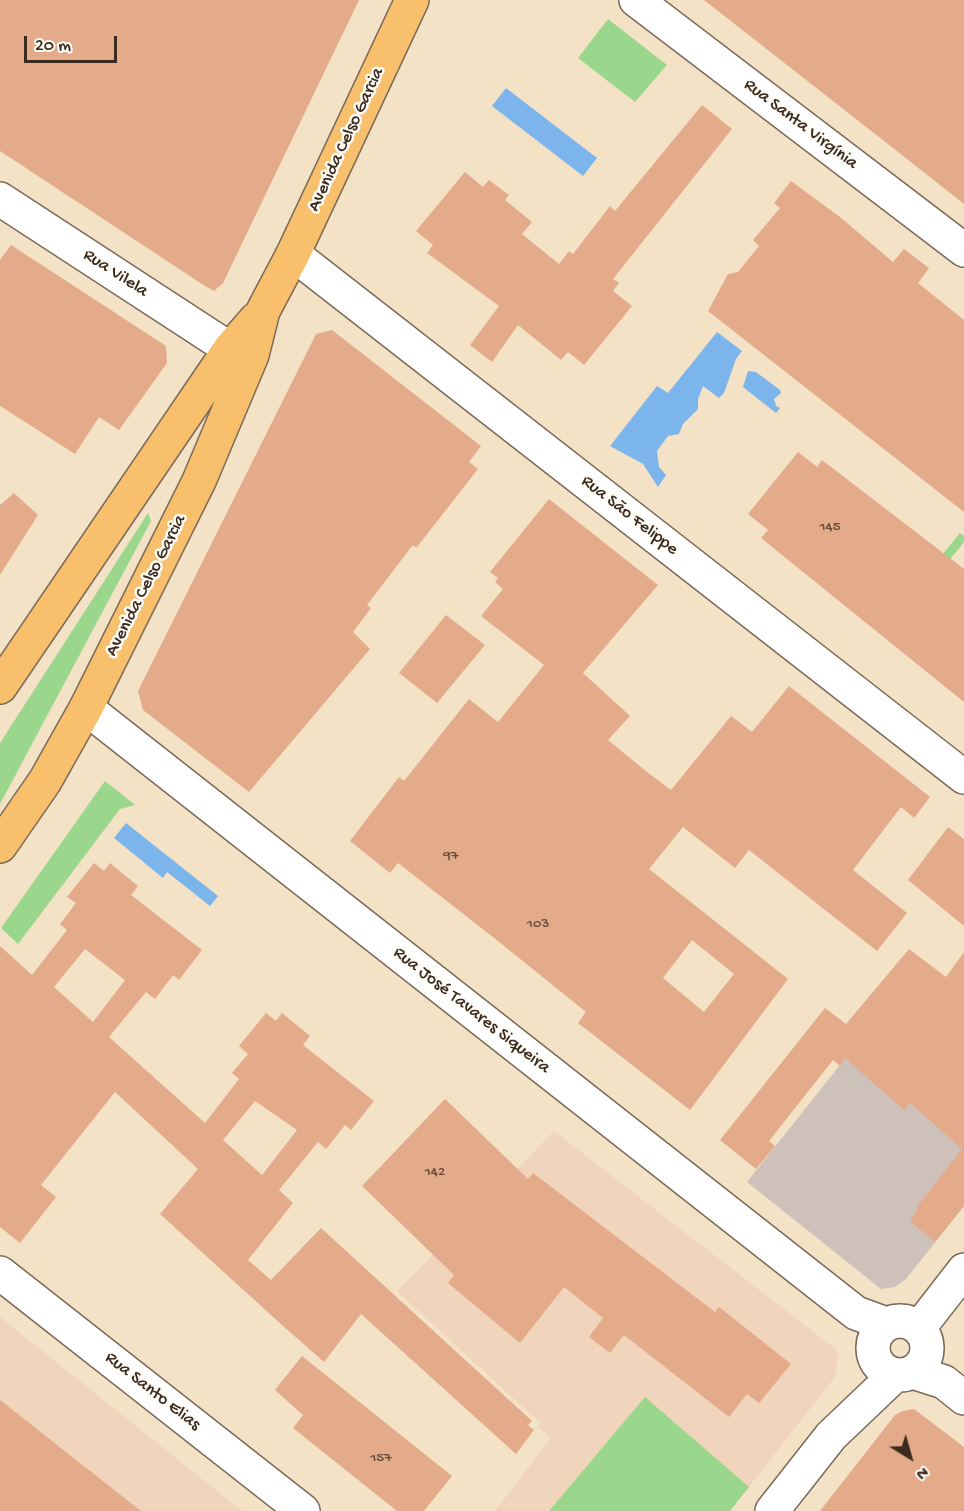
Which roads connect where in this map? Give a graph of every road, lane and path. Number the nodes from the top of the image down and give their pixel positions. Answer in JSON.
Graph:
{"nodes":[{"id":1,"x":412,"y":0,"type":"edge"},
{"id":2,"x":636,"y":0,"type":"edge"},
{"id":3,"x":0,"y":199,"type":"edge"},
{"id":4,"x":964,"y":250,"type":"edge"},
{"id":5,"x":293,"y":254,"type":"junction"},
{"id":6,"x":263,"y":311,"type":"junction"},
{"id":7,"x":230,"y":349,"type":"junction"},
{"id":8,"x":162,"y":449,"type":"junction"},
{"id":9,"x":200,"y":481,"type":"junction"},
{"id":10,"x":0,"y":687,"type":"edge"},
{"id":11,"x":86,"y":708,"type":"junction"},
{"id":12,"x":964,"y":777,"type":"edge"},
{"id":13,"x":0,"y":846,"type":"edge"},
{"id":14,"x":964,"y":1270,"type":"edge"},
{"id":15,"x":0,"y":1273,"type":"edge"},
{"id":16,"x":872,"y":1326,"type":"junction"},
{"id":17,"x":927,"y":1368,"type":"edge"},
{"id":18,"x":303,"y":1511,"type":"edge"},
{"id":19,"x":772,"y":1511,"type":"edge"}],
"edges":[{"from":1,"to":5,"type":"main road","name":"Avenida Celso Garcia"},
{"from":2,"to":4,"type":"street","name":"Rua Santa Virgínia"},
{"from":3,"to":7,"type":"street","name":"Rua Vilela"},
{"from":5,"to":6,"type":"main road","name":"Avenida Celso Garcia"},
{"from":5,"to":12,"type":"street","name":"Rua São Felippe"},
{"from":6,"to":7,"type":"main road","name":"Avenida Celso Garcia"},
{"from":6,"to":9,"type":"main road","name":"Avenida Celso Garcia"},
{"from":7,"to":8,"type":"main road","name":"Avenida Celso Garcia"},
{"from":8,"to":9,"type":"main road"},
{"from":8,"to":10,"type":"main road","name":"Avenida Celso Garcia"},
{"from":9,"to":11,"type":"main road","name":"Avenida Celso Garcia"},
{"from":11,"to":13,"type":"main road","name":"Avenida Celso Garcia"},
{"from":11,"to":16,"type":"street","name":"Rua José Tavares Siqueira"},
{"from":14,"to":17,"type":"street"},
{"from":15,"to":18,"type":"street","name":"Rua Santo Elias"},
{"from":16,"to":17,"type":"street"},
{"from":16,"to":17,"type":"street"},
{"from":17,"to":19,"type":"street"}]}
